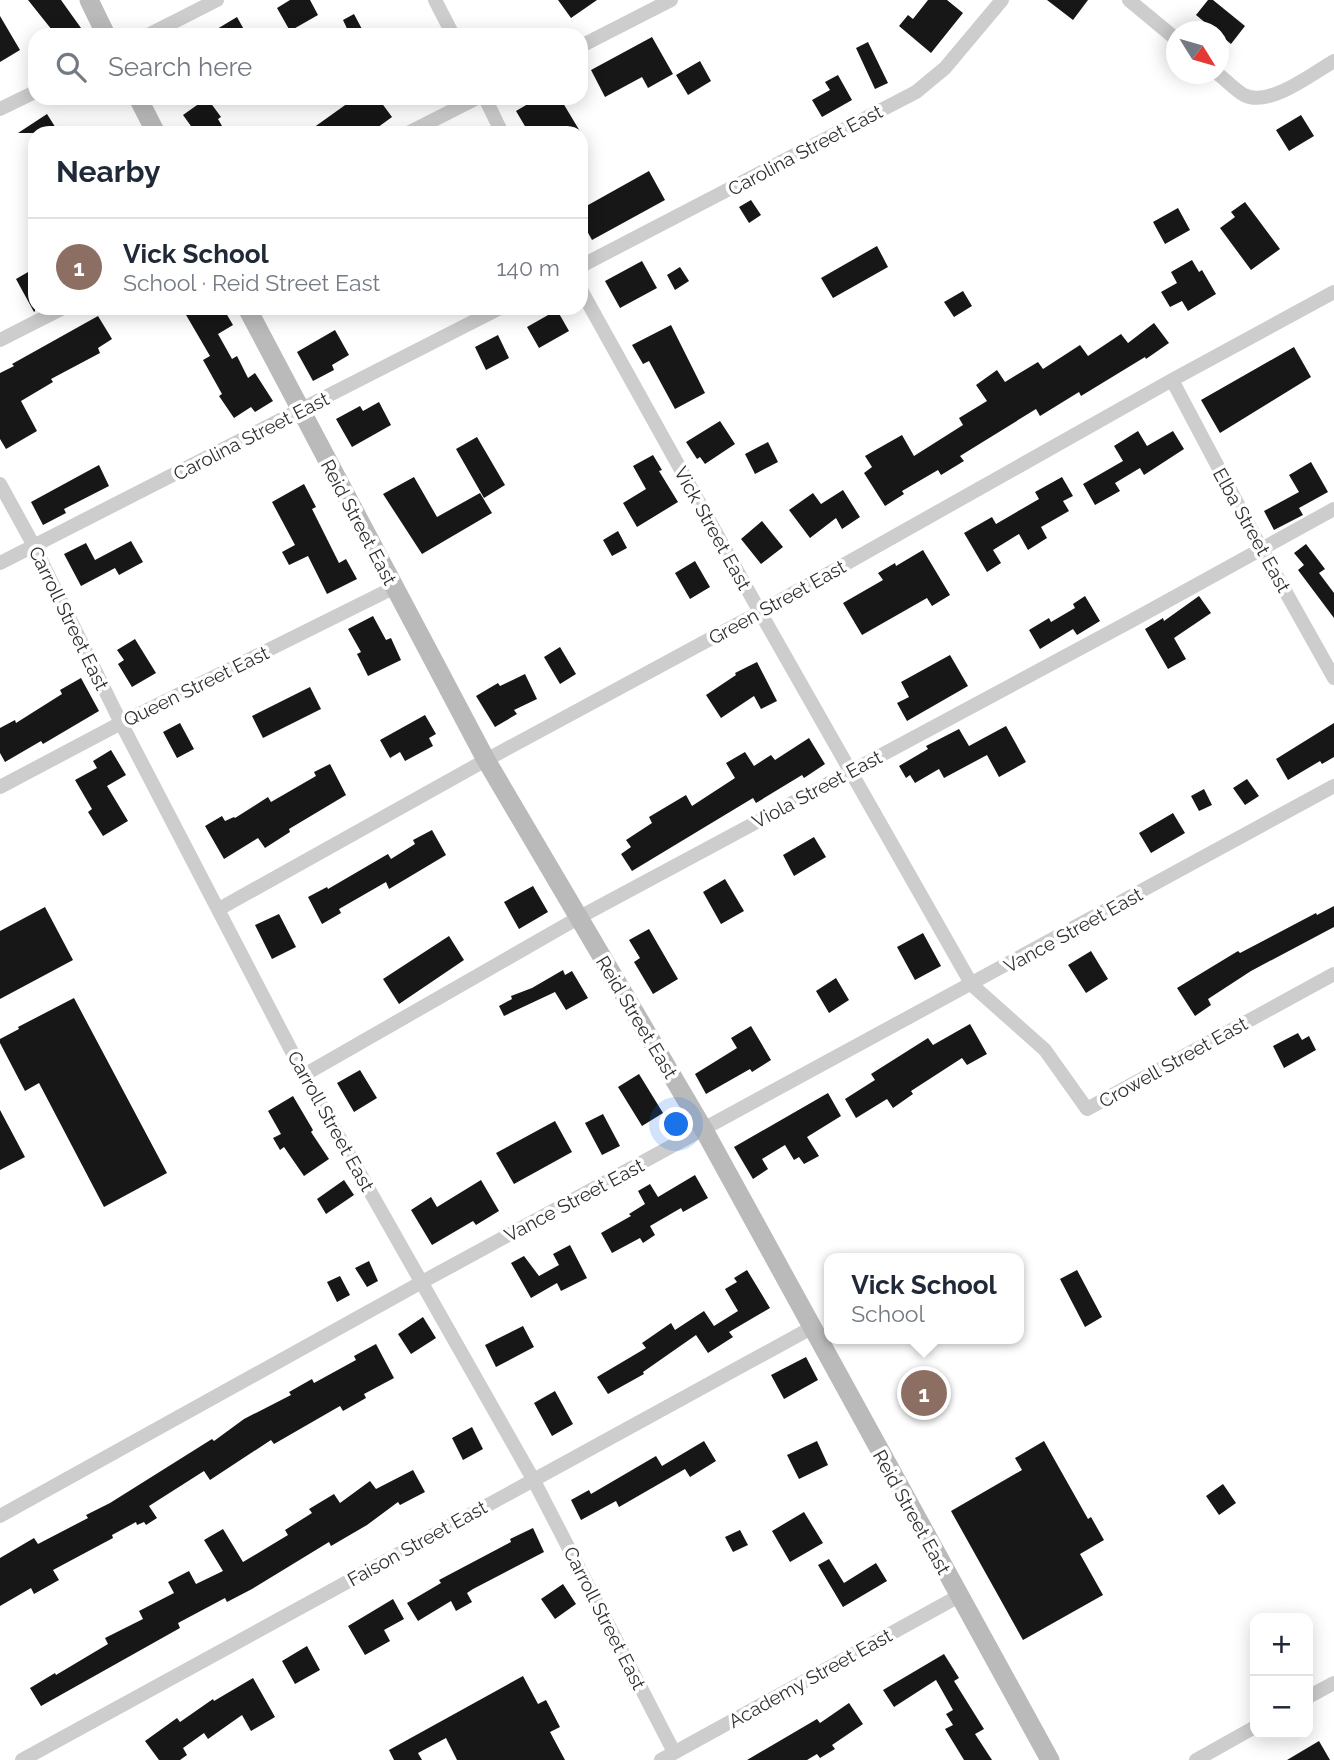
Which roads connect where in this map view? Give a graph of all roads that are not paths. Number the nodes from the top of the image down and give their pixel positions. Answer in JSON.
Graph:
{"nodes":[{"id":1,"x":89,"y":0,"type":"edge"},
{"id":2,"x":217,"y":0,"type":"edge"},
{"id":3,"x":435,"y":0,"type":"edge"},
{"id":4,"x":671,"y":0,"type":"edge"},
{"id":5,"x":1002,"y":0,"type":"edge"},
{"id":6,"x":1129,"y":0,"type":"edge"},
{"id":7,"x":103,"y":28,"type":"edge"},
{"id":8,"x":162,"y":28,"type":"edge"},
{"id":9,"x":449,"y":28,"type":"edge"},
{"id":10,"x":1166,"y":30,"type":"edge"},
{"id":11,"x":588,"y":42,"type":"edge"},
{"id":12,"x":1334,"y":61,"type":"edge"},
{"id":13,"x":1229,"y":82,"type":"edge"},
{"id":14,"x":28,"y":95,"type":"edge"},
{"id":15,"x":142,"y":105,"type":"edge"},
{"id":16,"x":463,"y":105,"type":"edge"},
{"id":17,"x":488,"y":105,"type":"edge"},
{"id":18,"x":0,"y":109,"type":"edge"},
{"id":19,"x":152,"y":126,"type":"edge"},
{"id":20,"x":422,"y":126,"type":"edge"},
{"id":21,"x":499,"y":126,"type":"edge"},
{"id":22,"x":588,"y":262,"type":"edge"},
{"id":23,"x":1334,"y":292,"type":"edge"},
{"id":24,"x":588,"y":303,"type":"edge"},
{"id":25,"x":49,"y":315,"type":"edge"},
{"id":26,"x":251,"y":315,"type":"edge"},
{"id":27,"x":487,"y":315,"type":"edge"},
{"id":28,"x":0,"y":340,"type":"edge"},
{"id":29,"x":1172,"y":380,"type":"junction"},
{"id":30,"x":301,"y":412,"type":"junction"},
{"id":31,"x":0,"y":484,"type":"edge"},
{"id":32,"x":1334,"y":509,"type":"edge"},
{"id":33,"x":34,"y":545,"type":"junction"},
{"id":34,"x":1261,"y":548,"type":"junction"},
{"id":35,"x":0,"y":563,"type":"edge"},
{"id":36,"x":393,"y":588,"type":"junction"},
{"id":37,"x":760,"y":612,"type":"junction"},
{"id":38,"x":1334,"y":678,"type":"edge"},
{"id":39,"x":121,"y":723,"type":"junction"},
{"id":40,"x":486,"y":760,"type":"junction"},
{"id":41,"x":850,"y":770,"type":"junction"},
{"id":42,"x":1334,"y":786,"type":"edge"},
{"id":43,"x":0,"y":787,"type":"edge"},
{"id":44,"x":219,"y":909,"type":"junction"},
{"id":45,"x":578,"y":918,"type":"junction"},
{"id":46,"x":1334,"y":974,"type":"edge"},
{"id":47,"x":972,"y":985,"type":"junction"},
{"id":48,"x":304,"y":1075,"type":"junction"},
{"id":49,"x":704,"y":1130,"type":"junction"},
{"id":50,"x":422,"y":1282,"type":"junction"},
{"id":51,"x":813,"y":1327,"type":"junction"},
{"id":52,"x":533,"y":1479,"type":"junction"},
{"id":53,"x":0,"y":1516,"type":"edge"},
{"id":54,"x":959,"y":1595,"type":"junction"},
{"id":55,"x":1334,"y":1683,"type":"edge"},
{"id":56,"x":1313,"y":1695,"type":"edge"},
{"id":57,"x":1250,"y":1730,"type":"edge"},
{"id":58,"x":674,"y":1752,"type":"junction"},
{"id":59,"x":22,"y":1760,"type":"edge"},
{"id":60,"x":661,"y":1760,"type":"edge"},
{"id":61,"x":1050,"y":1760,"type":"edge"},
{"id":62,"x":1196,"y":1760,"type":"edge"}],
"edges":[{"from":1,"to":7,"type":"street"},
{"from":2,"to":8,"type":"street"},
{"from":3,"to":9,"type":"street"},
{"from":4,"to":11,"type":"street"},
{"from":5,"to":22,"type":"street","name":"Carolina Street East"},
{"from":6,"to":10,"type":"street"},
{"from":12,"to":13,"type":"street"},
{"from":14,"to":18,"type":"street"},
{"from":15,"to":19,"type":"street"},
{"from":16,"to":20,"type":"street"},
{"from":17,"to":21,"type":"street"},
{"from":23,"to":29,"type":"street","name":"Green Street East"},
{"from":24,"to":37,"type":"street","name":"Vick Street East"},
{"from":25,"to":28,"type":"street"},
{"from":26,"to":30,"type":"street","name":"Reid Street East"},
{"from":27,"to":30,"type":"street","name":"Carolina Street East"},
{"from":29,"to":34,"type":"street","name":"Elba Street East"},
{"from":29,"to":37,"type":"street","name":"Green Street East"},
{"from":30,"to":33,"type":"street","name":"Carolina Street East"},
{"from":30,"to":36,"type":"street","name":"Reid Street East"},
{"from":31,"to":33,"type":"street","name":"Carroll Street East"},
{"from":32,"to":34,"type":"street","name":"Viola Street East"},
{"from":33,"to":35,"type":"street","name":"Carolina Street East"},
{"from":33,"to":39,"type":"street","name":"Carroll Street East"},
{"from":34,"to":38,"type":"street","name":"Elba Street East"},
{"from":34,"to":41,"type":"street","name":"Viola Street East"},
{"from":36,"to":39,"type":"street","name":"Queen Street East"},
{"from":36,"to":40,"type":"street","name":"Reid Street East"},
{"from":37,"to":40,"type":"street","name":"Green Street East"},
{"from":37,"to":41,"type":"street","name":"Vick Street East"},
{"from":39,"to":43,"type":"street","name":"Queen Street East"},
{"from":39,"to":44,"type":"street","name":"Carroll Street East"},
{"from":40,"to":44,"type":"street","name":"Green Street East"},
{"from":40,"to":45,"type":"street","name":"Reid Street East"},
{"from":41,"to":45,"type":"street","name":"Viola Street East"},
{"from":41,"to":47,"type":"street","name":"Vick Street East"},
{"from":42,"to":47,"type":"street","name":"Vance Street East"},
{"from":44,"to":48,"type":"street","name":"Carroll Street East"},
{"from":45,"to":48,"type":"street","name":"Viola Street East"},
{"from":45,"to":49,"type":"street","name":"Reid Street East"},
{"from":46,"to":47,"type":"street","name":"Crowell Street East"},
{"from":47,"to":49,"type":"street","name":"Vance Street East"},
{"from":48,"to":50,"type":"street","name":"Carroll Street East"},
{"from":49,"to":50,"type":"street","name":"Vance Street East"},
{"from":49,"to":51,"type":"street","name":"Reid Street East"},
{"from":50,"to":52,"type":"street","name":"Carroll Street East"},
{"from":50,"to":53,"type":"street","name":"Vance Street East"},
{"from":51,"to":52,"type":"street","name":"Faison Street East"},
{"from":51,"to":54,"type":"street","name":"Reid Street East"},
{"from":52,"to":58,"type":"street","name":"Carroll Street East"},
{"from":52,"to":59,"type":"street","name":"Faison Street East"},
{"from":54,"to":58,"type":"street","name":"Academy Street East"},
{"from":54,"to":61,"type":"street","name":"Reid Street East"},
{"from":55,"to":56,"type":"street"},
{"from":57,"to":62,"type":"street"},
{"from":58,"to":60,"type":"street","name":"Academy Street East"}]}
